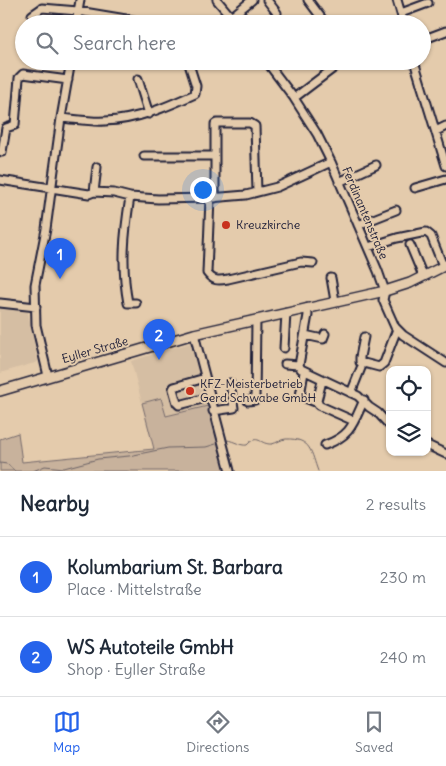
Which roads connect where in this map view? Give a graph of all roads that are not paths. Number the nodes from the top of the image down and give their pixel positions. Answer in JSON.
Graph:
{"nodes":[{"id":1,"x":80,"y":0,"type":"edge"},
{"id":2,"x":217,"y":0,"type":"edge"},
{"id":3,"x":252,"y":0,"type":"edge"},
{"id":4,"x":267,"y":0,"type":"edge"},
{"id":5,"x":308,"y":0,"type":"edge"},
{"id":6,"x":397,"y":0,"type":"edge"},
{"id":7,"x":428,"y":3,"type":"dead end"},
{"id":8,"x":78,"y":11,"type":"junction"},
{"id":9,"x":401,"y":12,"type":"junction"},
{"id":10,"x":277,"y":13,"type":"dead end"},
{"id":11,"x":32,"y":15,"type":"dead end"},
{"id":12,"x":77,"y":15,"type":"edge"},
{"id":13,"x":102,"y":15,"type":"edge"},
{"id":14,"x":229,"y":15,"type":"edge"},
{"id":15,"x":233,"y":15,"type":"edge"},
{"id":16,"x":319,"y":15,"type":"edge"},
{"id":17,"x":402,"y":15,"type":"edge"},
{"id":18,"x":446,"y":31,"type":"edge"},
{"id":19,"x":431,"y":37,"type":"edge"},
{"id":20,"x":70,"y":70,"type":"edge"},
{"id":21,"x":191,"y":70,"type":"edge"},
{"id":22,"x":273,"y":70,"type":"edge"},
{"id":23,"x":331,"y":70,"type":"edge"},
{"id":24,"x":417,"y":70,"type":"edge"},
{"id":25,"x":138,"y":79,"type":"dead end"},
{"id":26,"x":68,"y":80,"type":"junction"},
{"id":27,"x":294,"y":98,"type":"junction"},
{"id":28,"x":149,"y":114,"type":"junction"},
{"id":29,"x":61,"y":118,"type":"junction"},
{"id":30,"x":446,"y":126,"type":"edge"},
{"id":31,"x":436,"y":131,"type":"junction"},
{"id":32,"x":2,"y":152,"type":"dead end"},
{"id":33,"x":144,"y":156,"type":"dead end"},
{"id":34,"x":214,"y":156,"type":"junction"},
{"id":35,"x":331,"y":162,"type":"junction"},
{"id":36,"x":376,"y":165,"type":"dead end"},
{"id":37,"x":446,"y":166,"type":"edge"},
{"id":38,"x":97,"y":167,"type":"dead end"},
{"id":39,"x":446,"y":179,"type":"edge"},
{"id":40,"x":340,"y":182,"type":"junction"},
{"id":41,"x":2,"y":183,"type":"edge"},
{"id":42,"x":415,"y":188,"type":"dead end"},
{"id":43,"x":51,"y":189,"type":"junction"},
{"id":44,"x":94,"y":192,"type":"junction"},
{"id":45,"x":257,"y":192,"type":"junction"},
{"id":46,"x":130,"y":197,"type":"junction"},
{"id":47,"x":212,"y":198,"type":"junction"},
{"id":48,"x":396,"y":210,"type":"dead end"},
{"id":49,"x":358,"y":225,"type":"junction"},
{"id":50,"x":410,"y":246,"type":"dead end"},
{"id":51,"x":368,"y":248,"type":"junction"},
{"id":52,"x":313,"y":263,"type":"dead end"},
{"id":53,"x":445,"y":265,"type":"edge"},
{"id":54,"x":423,"y":276,"type":"junction"},
{"id":55,"x":331,"y":278,"type":"dead end"},
{"id":56,"x":385,"y":291,"type":"junction"},
{"id":57,"x":336,"y":301,"type":"junction"},
{"id":58,"x":0,"y":303,"type":"edge"},
{"id":59,"x":136,"y":303,"type":"dead end"},
{"id":60,"x":36,"y":307,"type":"junction"},
{"id":61,"x":307,"y":308,"type":"junction"},
{"id":62,"x":286,"y":313,"type":"junction"},
{"id":63,"x":256,"y":320,"type":"junction"},
{"id":64,"x":397,"y":329,"type":"junction"},
{"id":65,"x":194,"y":334,"type":"junction"},
{"id":66,"x":325,"y":334,"type":"dead end"},
{"id":67,"x":304,"y":335,"type":"junction"},
{"id":68,"x":364,"y":337,"type":"dead end"},
{"id":69,"x":284,"y":348,"type":"dead end"},
{"id":70,"x":446,"y":363,"type":"edge"},
{"id":71,"x":285,"y":364,"type":"dead end"},
{"id":72,"x":299,"y":365,"type":"junction"},
{"id":73,"x":361,"y":368,"type":"dead end"},
{"id":74,"x":304,"y":372,"type":"junction"},
{"id":75,"x":48,"y":376,"type":"junction"},
{"id":76,"x":205,"y":378,"type":"junction"},
{"id":77,"x":322,"y":381,"type":"junction"},
{"id":78,"x":230,"y":383,"type":"dead end"},
{"id":79,"x":0,"y":391,"type":"edge"},
{"id":80,"x":351,"y":393,"type":"junction"},
{"id":81,"x":210,"y":397,"type":"junction"},
{"id":82,"x":364,"y":400,"type":"junction"},
{"id":83,"x":248,"y":401,"type":"dead end"},
{"id":84,"x":318,"y":403,"type":"junction"},
{"id":85,"x":213,"y":411,"type":"junction"},
{"id":86,"x":354,"y":421,"type":"junction"},
{"id":87,"x":386,"y":422,"type":"edge"},
{"id":88,"x":325,"y":445,"type":"dead end"},
{"id":89,"x":431,"y":447,"type":"edge"},
{"id":90,"x":446,"y":454,"type":"edge"},
{"id":91,"x":230,"y":471,"type":"edge"}],
"edges":[{"from":1,"to":8,"type":"street"},
{"from":2,"to":14,"type":"street"},
{"from":3,"to":15,"type":"street"},
{"from":4,"to":10,"type":"street"},
{"from":5,"to":16,"type":"street"},
{"from":6,"to":9,"type":"street"},
{"from":7,"to":9,"type":"street"},
{"from":8,"to":11,"type":"street"},
{"from":8,"to":12,"type":"street"},
{"from":8,"to":13,"type":"street"},
{"from":9,"to":17,"type":"street"},
{"from":18,"to":19,"type":"street"},
{"from":20,"to":26,"type":"street"},
{"from":21,"to":28,"type":"street"},
{"from":22,"to":27,"type":"street","name":"Ferdinantenstraße"},
{"from":23,"to":27,"type":"street"},
{"from":24,"to":31,"type":"street"},
{"from":25,"to":28,"type":"street"},
{"from":26,"to":29,"type":"street"},
{"from":26,"to":32,"type":"street"},
{"from":27,"to":35,"type":"street","name":"Ferdinantenstraße"},
{"from":28,"to":29,"type":"street"},
{"from":29,"to":43,"type":"street"},
{"from":30,"to":31,"type":"street"},
{"from":31,"to":37,"type":"street"},
{"from":33,"to":34,"type":"street"},
{"from":34,"to":45,"type":"street"},
{"from":34,"to":47,"type":"street"},
{"from":35,"to":40,"type":"street","name":"Ferdinantenstraße"},
{"from":35,"to":45,"type":"street"},
{"from":36,"to":40,"type":"street"},
{"from":38,"to":44,"type":"street"},
{"from":39,"to":42,"type":"street"},
{"from":40,"to":49,"type":"street","name":"Ferdinantenstraße"},
{"from":41,"to":43,"type":"street"},
{"from":43,"to":44,"type":"street"},
{"from":43,"to":60,"type":"street"},
{"from":44,"to":46,"type":"street"},
{"from":45,"to":47,"type":"street"},
{"from":46,"to":47,"type":"street"},
{"from":46,"to":59,"type":"street"},
{"from":47,"to":52,"type":"street"},
{"from":48,"to":49,"type":"street"},
{"from":49,"to":51,"type":"street","name":"Ferdinantenstraße"},
{"from":50,"to":54,"type":"street"},
{"from":51,"to":53,"type":"street"},
{"from":51,"to":56,"type":"street","name":"Ferdinantenstraße"},
{"from":53,"to":54,"type":"main road","name":"Eyller Straße"},
{"from":54,"to":56,"type":"main road","name":"Eyller Straße"},
{"from":55,"to":57,"type":"street"},
{"from":56,"to":57,"type":"main road","name":"Eyller Straße"},
{"from":56,"to":64,"type":"street","name":"Ferdinantenstraße"},
{"from":57,"to":61,"type":"main road","name":"Eyller Straße"},
{"from":58,"to":60,"type":"street"},
{"from":60,"to":75,"type":"street"},
{"from":61,"to":62,"type":"main road","name":"Eyller Straße"},
{"from":61,"to":67,"type":"street"},
{"from":62,"to":63,"type":"main road","name":"Eyller Straße"},
{"from":62,"to":69,"type":"street"},
{"from":63,"to":65,"type":"main road","name":"Eyller Straße"},
{"from":63,"to":83,"type":"street"},
{"from":64,"to":68,"type":"street"},
{"from":64,"to":70,"type":"street","name":"Ferdinantenstraße"},
{"from":65,"to":75,"type":"main road","name":"Eyller Straße"},
{"from":65,"to":76,"type":"street"},
{"from":66,"to":67,"type":"street"},
{"from":67,"to":72,"type":"street"},
{"from":71,"to":72,"type":"street"},
{"from":72,"to":74,"type":"street"},
{"from":73,"to":80,"type":"street"},
{"from":74,"to":77,"type":"street"},
{"from":74,"to":84,"type":"street"},
{"from":75,"to":79,"type":"main road","name":"Eyller Straße"},
{"from":76,"to":81,"type":"street"},
{"from":76,"to":81,"type":"street"},
{"from":77,"to":80,"type":"street"},
{"from":77,"to":84,"type":"street"},
{"from":78,"to":85,"type":"street"},
{"from":80,"to":82,"type":"street"},
{"from":81,"to":85,"type":"street"},
{"from":82,"to":86,"type":"street"},
{"from":82,"to":87,"type":"street"},
{"from":84,"to":86,"type":"street"},
{"from":85,"to":91,"type":"street"},
{"from":86,"to":88,"type":"street"},
{"from":89,"to":90,"type":"street"}]}
